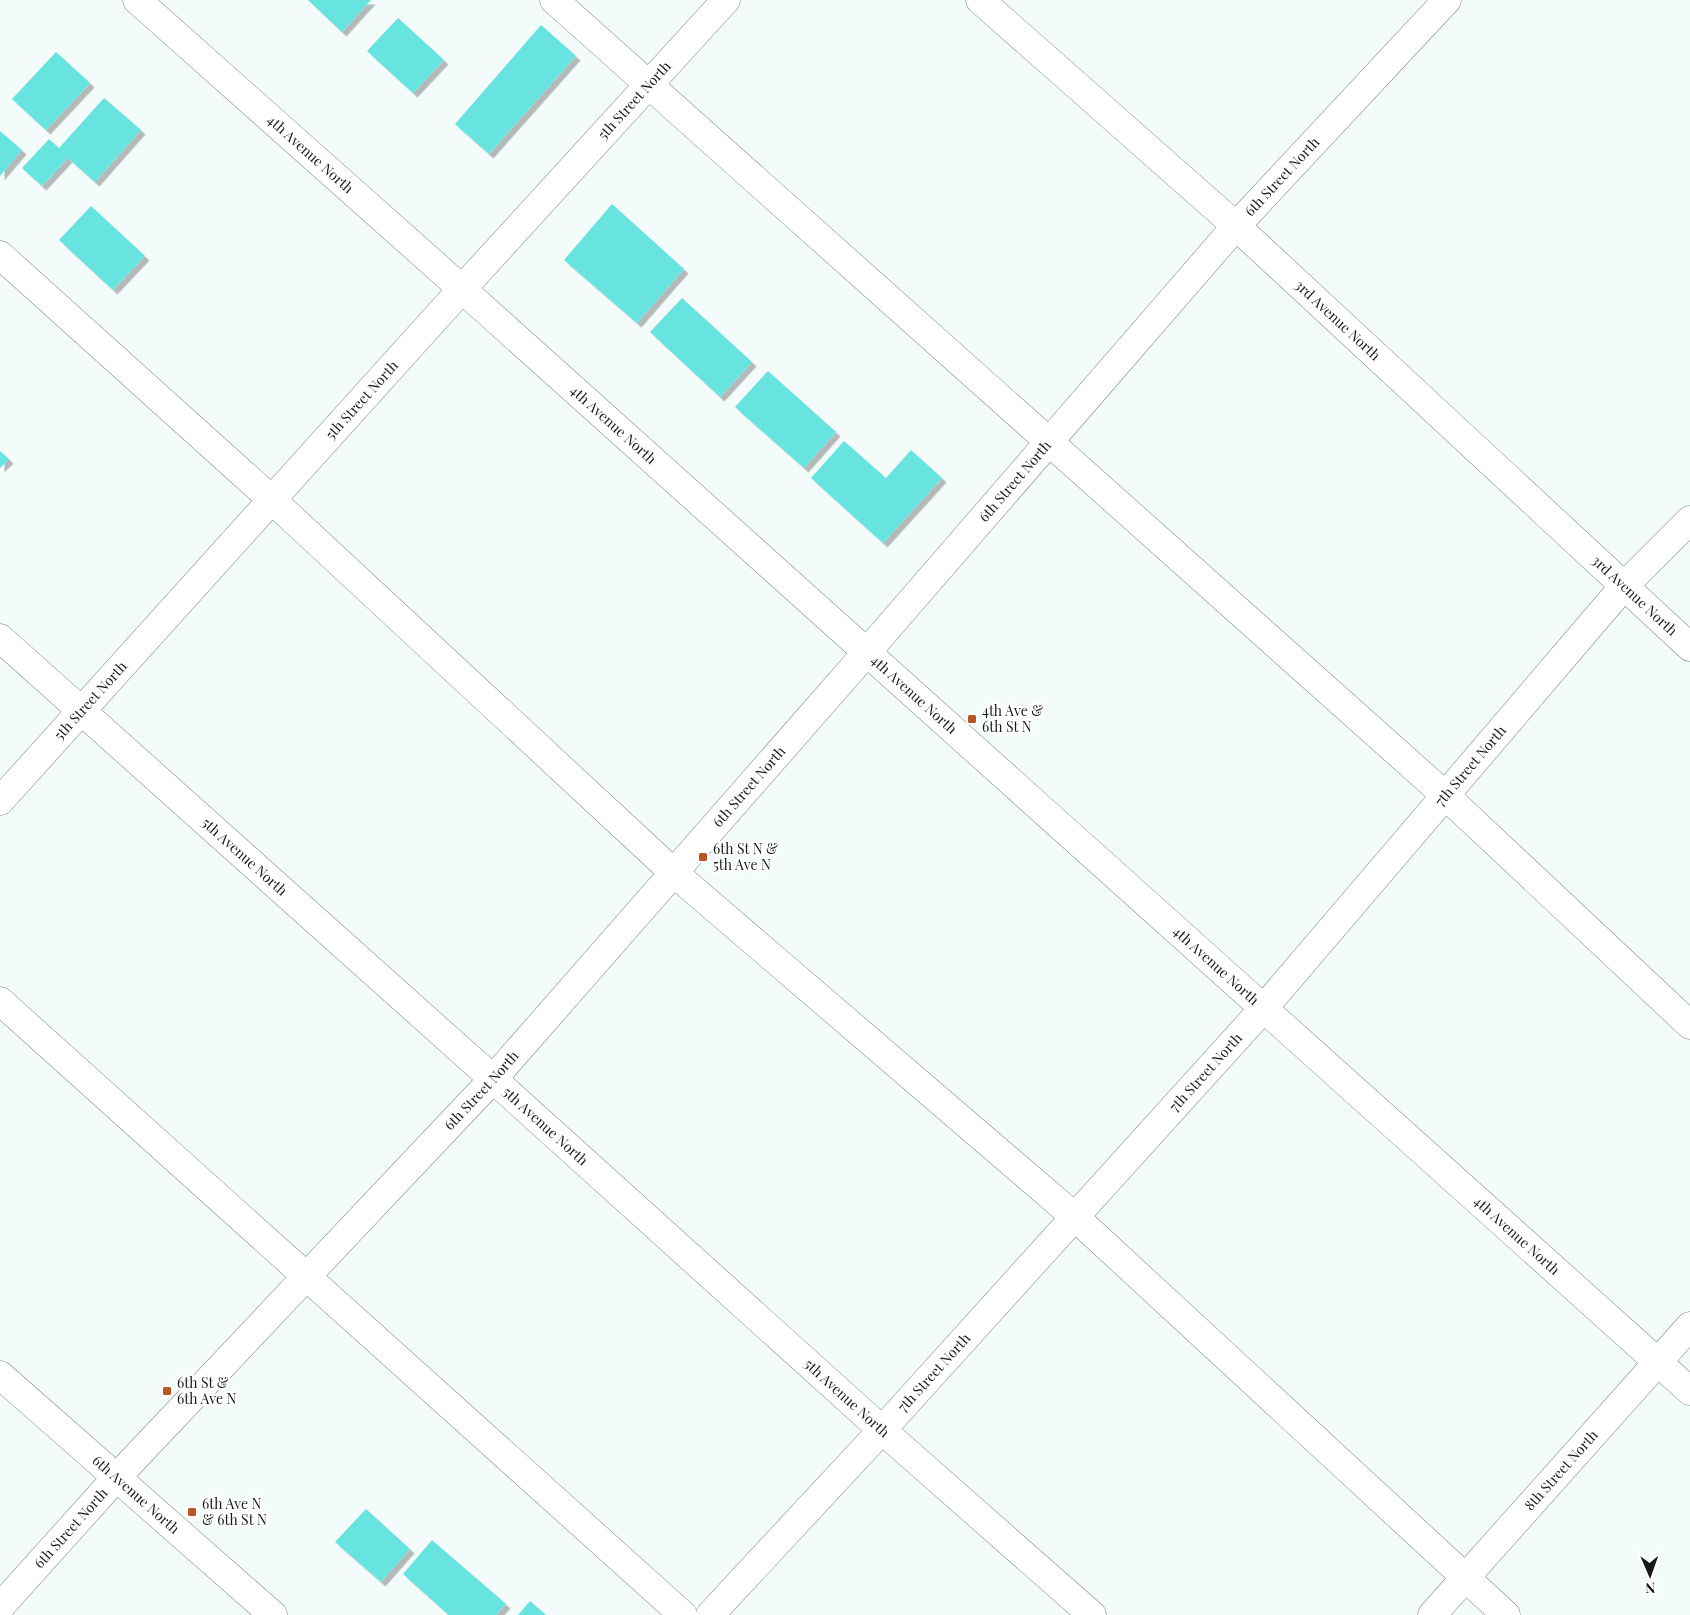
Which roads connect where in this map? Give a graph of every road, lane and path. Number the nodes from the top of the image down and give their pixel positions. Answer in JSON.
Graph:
{"nodes":[{"id":1,"x":137,"y":0,"type":"edge"},
{"id":2,"x":554,"y":0,"type":"edge"},
{"id":3,"x":726,"y":0,"type":"edge"},
{"id":4,"x":980,"y":0,"type":"edge"},
{"id":5,"x":1447,"y":0,"type":"edge"},
{"id":6,"x":649,"y":84,"type":"junction"},
{"id":7,"x":1236,"y":226,"type":"junction"},
{"id":8,"x":0,"y":255,"type":"edge"},
{"id":9,"x":462,"y":289,"type":"junction"},
{"id":10,"x":1049,"y":443,"type":"junction"},
{"id":11,"x":271,"y":499,"type":"junction"},
{"id":12,"x":1690,"y":520,"type":"edge"},
{"id":13,"x":1624,"y":586,"type":"junction"},
{"id":14,"x":0,"y":638,"type":"edge"},
{"id":15,"x":1690,"y":647,"type":"edge"},
{"id":16,"x":867,"y":652,"type":"junction"},
{"id":17,"x":80,"y":711,"type":"junction"},
{"id":18,"x":1446,"y":796,"type":"junction"},
{"id":19,"x":0,"y":801,"type":"edge"},
{"id":20,"x":674,"y":873,"type":"junction"},
{"id":21,"x":0,"y":1001,"type":"edge"},
{"id":22,"x":1263,"y":1008,"type":"junction"},
{"id":23,"x":1690,"y":1025,"type":"edge"},
{"id":24,"x":493,"y":1079,"type":"junction"},
{"id":25,"x":1074,"y":1217,"type":"junction"},
{"id":26,"x":306,"y":1277,"type":"junction"},
{"id":27,"x":1690,"y":1326,"type":"edge"},
{"id":28,"x":1658,"y":1362,"type":"junction"},
{"id":29,"x":0,"y":1376,"type":"edge"},
{"id":30,"x":1690,"y":1391,"type":"edge"},
{"id":31,"x":882,"y":1430,"type":"junction"},
{"id":32,"x":116,"y":1478,"type":"junction"},
{"id":33,"x":1465,"y":1578,"type":"junction"},
{"id":34,"x":0,"y":1607,"type":"edge"},
{"id":35,"x":272,"y":1615,"type":"edge"},
{"id":36,"x":683,"y":1615,"type":"edge"},
{"id":37,"x":710,"y":1615,"type":"edge"},
{"id":38,"x":1092,"y":1615,"type":"edge"},
{"id":39,"x":1432,"y":1615,"type":"edge"},
{"id":40,"x":1506,"y":1615,"type":"edge"}],
"edges":[{"from":1,"to":9,"type":"street","name":"4th Avenue North"},
{"from":2,"to":6,"type":"street"},
{"from":3,"to":6,"type":"street","name":"5th Street North"},
{"from":4,"to":7,"type":"street","name":"3rd Avenue North"},
{"from":5,"to":7,"type":"street","name":"6th Street North"},
{"from":6,"to":9,"type":"street","name":"5th Street North"},
{"from":6,"to":10,"type":"street"},
{"from":7,"to":10,"type":"street","name":"6th Street North"},
{"from":7,"to":13,"type":"street","name":"3rd Avenue North"},
{"from":8,"to":11,"type":"street"},
{"from":9,"to":11,"type":"street","name":"5th Street North"},
{"from":9,"to":16,"type":"street","name":"4th Avenue North"},
{"from":10,"to":16,"type":"street","name":"6th Street North"},
{"from":10,"to":18,"type":"street"},
{"from":11,"to":17,"type":"street","name":"5th Street North"},
{"from":11,"to":20,"type":"street"},
{"from":12,"to":13,"type":"street","name":"7th Street North"},
{"from":13,"to":15,"type":"street","name":"3rd Avenue North"},
{"from":13,"to":18,"type":"street","name":"7th Street North"},
{"from":14,"to":17,"type":"street","name":"5th Avenue North"},
{"from":16,"to":20,"type":"street","name":"6th Street North"},
{"from":16,"to":22,"type":"street","name":"4th Avenue North"},
{"from":17,"to":19,"type":"street","name":"5th Street North"},
{"from":17,"to":24,"type":"street","name":"5th Avenue North"},
{"from":18,"to":22,"type":"street","name":"7th Street North"},
{"from":18,"to":23,"type":"street"},
{"from":20,"to":24,"type":"street","name":"6th Street North"},
{"from":20,"to":25,"type":"street"},
{"from":21,"to":26,"type":"street"},
{"from":22,"to":25,"type":"street","name":"7th Street North"},
{"from":22,"to":28,"type":"street","name":"4th Avenue North"},
{"from":24,"to":26,"type":"street","name":"6th Street North"},
{"from":24,"to":31,"type":"street","name":"5th Avenue North"},
{"from":25,"to":31,"type":"street","name":"7th Street North"},
{"from":25,"to":33,"type":"street"},
{"from":26,"to":32,"type":"street","name":"6th Street North"},
{"from":26,"to":36,"type":"street"},
{"from":27,"to":28,"type":"street","name":"8th Street North"},
{"from":28,"to":30,"type":"street","name":"4th Avenue North"},
{"from":28,"to":33,"type":"street","name":"8th Street North"},
{"from":29,"to":32,"type":"street","name":"6th Avenue North"},
{"from":31,"to":37,"type":"street","name":"7th Street North"},
{"from":31,"to":38,"type":"street","name":"5th Avenue North"},
{"from":32,"to":34,"type":"street","name":"6th Street North"},
{"from":32,"to":35,"type":"street","name":"6th Avenue North"},
{"from":33,"to":39,"type":"street","name":"8th Street North"},
{"from":33,"to":40,"type":"street"}]}
